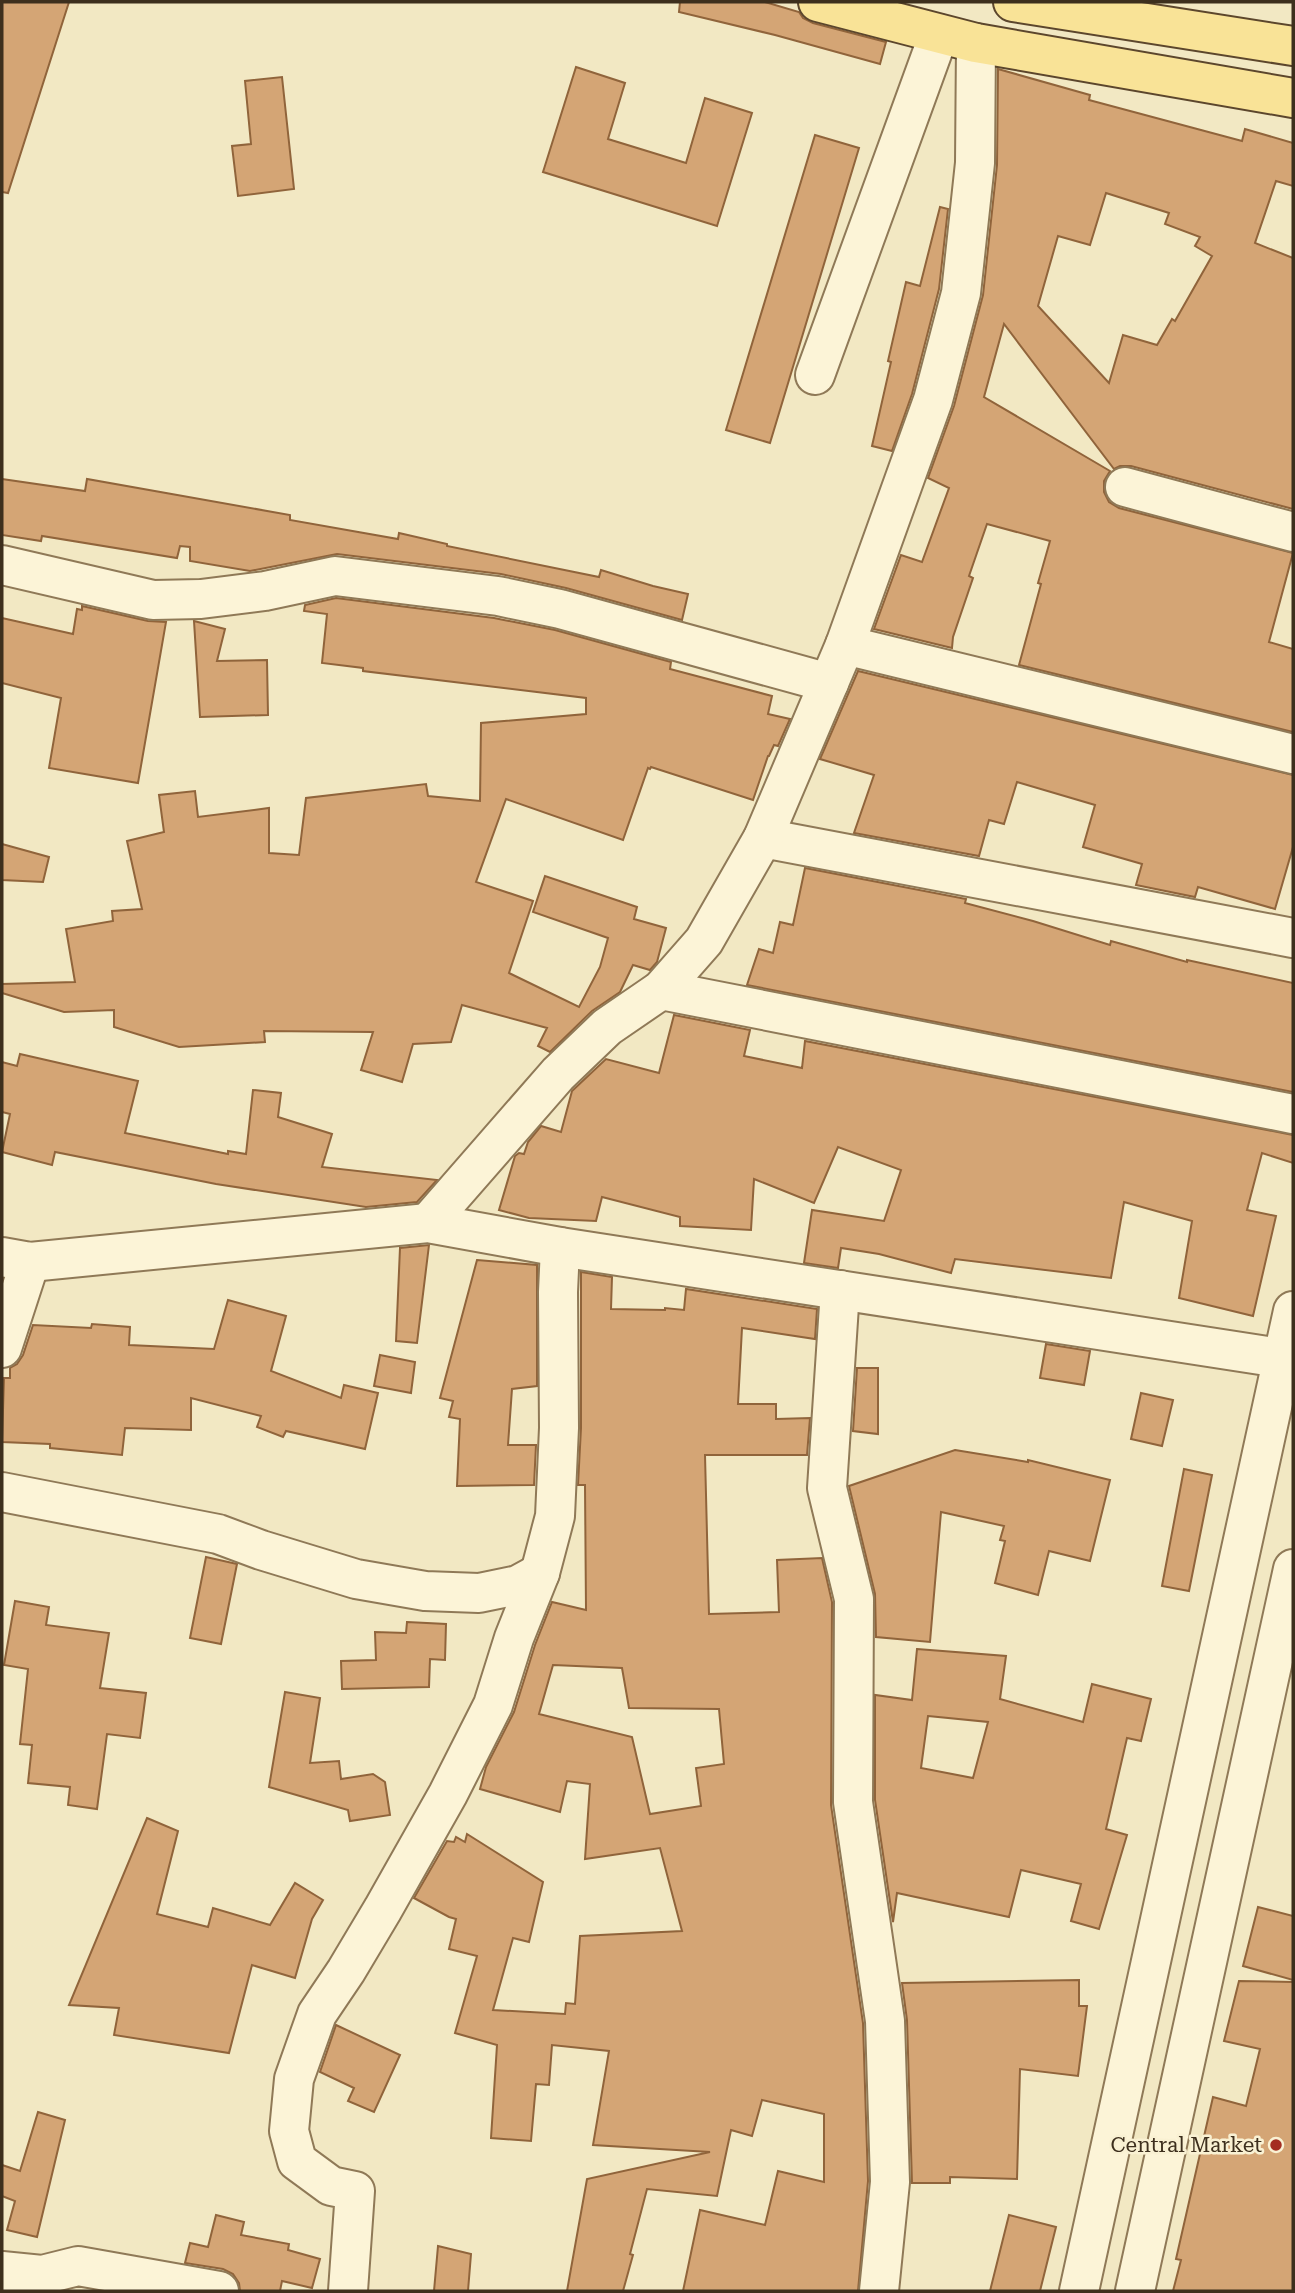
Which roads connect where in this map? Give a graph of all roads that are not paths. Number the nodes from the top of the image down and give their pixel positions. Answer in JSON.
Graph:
{"nodes":[{"id":1,"x":818,"y":2,"type":"edge"},
{"id":2,"x":1032,"y":3,"type":"edge"},
{"id":3,"x":939,"y":34,"type":"junction"},
{"id":4,"x":976,"y":43,"type":"junction"},
{"id":5,"x":1293,"y":46,"type":"edge"},
{"id":6,"x":1293,"y":98,"type":"edge"},
{"id":7,"x":814,"y":375,"type":"dead end"},
{"id":8,"x":1125,"y":487,"type":"dead end"},
{"id":9,"x":1293,"y":532,"type":"edge"},
{"id":10,"x":2,"y":565,"type":"edge"},
{"id":11,"x":845,"y":645,"type":"junction"},
{"id":12,"x":829,"y":683,"type":"junction"},
{"id":13,"x":1293,"y":754,"type":"edge"},
{"id":14,"x":763,"y":838,"type":"junction"},
{"id":15,"x":1293,"y":938,"type":"edge"},
{"id":16,"x":661,"y":990,"type":"junction"},
{"id":17,"x":1293,"y":1114,"type":"edge"},
{"id":18,"x":428,"y":1223,"type":"junction"},
{"id":19,"x":560,"y":1247,"type":"junction"},
{"id":20,"x":16,"y":1260,"type":"edge"},
{"id":21,"x":840,"y":1290,"type":"junction"},
{"id":22,"x":1293,"y":1311,"type":"edge"},
{"id":23,"x":2,"y":1348,"type":"edge"},
{"id":24,"x":1288,"y":1359,"type":"edge"},
{"id":25,"x":2,"y":1492,"type":"edge"},
{"id":26,"x":1293,"y":1569,"type":"edge"},
{"id":27,"x":540,"y":1573,"type":"junction"},
{"id":28,"x":2,"y":2271,"type":"edge"},
{"id":29,"x":219,"y":2291,"type":"edge"},
{"id":30,"x":348,"y":2291,"type":"edge"},
{"id":31,"x":879,"y":2291,"type":"edge"},
{"id":32,"x":1079,"y":2291,"type":"edge"},
{"id":33,"x":1135,"y":2291,"type":"edge"}],
"edges":[{"from":1,"to":3,"type":"main road"},
{"from":2,"to":5,"type":"main road"},
{"from":3,"to":4,"type":"main road"},
{"from":3,"to":7,"type":"street"},
{"from":4,"to":6,"type":"main road"},
{"from":4,"to":11,"type":"street"},
{"from":8,"to":9,"type":"street"},
{"from":10,"to":12,"type":"street"},
{"from":11,"to":12,"type":"street"},
{"from":11,"to":13,"type":"street"},
{"from":12,"to":14,"type":"street"},
{"from":14,"to":15,"type":"street"},
{"from":14,"to":16,"type":"street"},
{"from":16,"to":17,"type":"street"},
{"from":16,"to":18,"type":"street"},
{"from":18,"to":19,"type":"street"},
{"from":18,"to":20,"type":"street"},
{"from":19,"to":21,"type":"street"},
{"from":19,"to":27,"type":"street"},
{"from":20,"to":23,"type":"street"},
{"from":21,"to":24,"type":"street"},
{"from":21,"to":31,"type":"street"},
{"from":22,"to":24,"type":"street"},
{"from":24,"to":32,"type":"street"},
{"from":25,"to":27,"type":"street"},
{"from":26,"to":33,"type":"street"},
{"from":27,"to":30,"type":"street"},
{"from":28,"to":29,"type":"street"}]}
